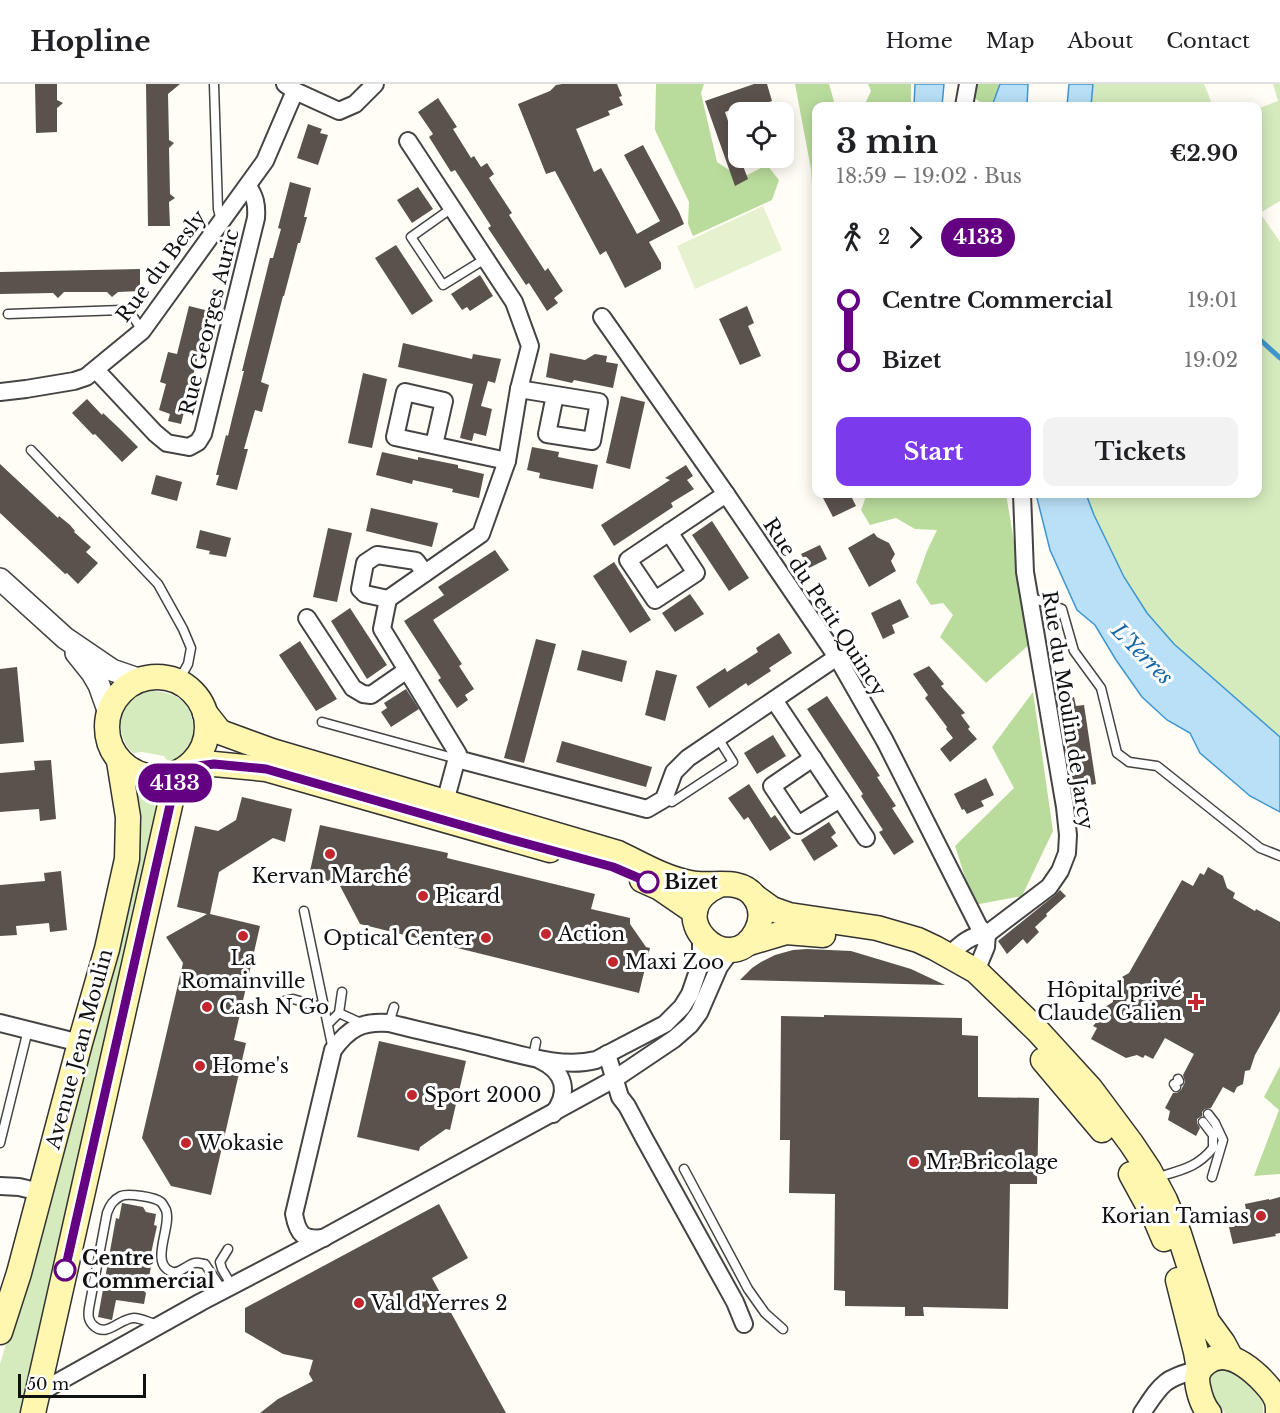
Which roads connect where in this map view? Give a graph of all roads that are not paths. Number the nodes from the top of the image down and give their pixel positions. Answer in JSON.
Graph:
{"nodes":[{"id":1,"x":214,"y":84,"type":"edge"},
{"id":2,"x":375,"y":84,"type":"edge"},
{"id":3,"x":968,"y":84,"type":"edge"},
{"id":4,"x":290,"y":87,"type":"edge"},
{"id":5,"x":965,"y":102,"type":"edge"},
{"id":6,"x":408,"y":141,"type":"dead end"},
{"id":7,"x":248,"y":186,"type":"junction"},
{"id":8,"x":452,"y":208,"type":"junction"},
{"id":9,"x":221,"y":221,"type":"junction"},
{"id":10,"x":485,"y":259,"type":"junction"},
{"id":11,"x":8,"y":314,"type":"dead end"},
{"id":12,"x":602,"y":317,"type":"dead end"},
{"id":13,"x":142,"y":331,"type":"junction"},
{"id":14,"x":96,"y":370,"type":"junction"},
{"id":15,"x":519,"y":389,"type":"junction"},
{"id":16,"x":0,"y":392,"type":"edge"},
{"id":17,"x":555,"y":395,"type":"dead end"},
{"id":18,"x":434,"y":445,"type":"dead end"},
{"id":19,"x":31,"y":450,"type":"dead end"},
{"id":20,"x":507,"y":461,"type":"junction"},
{"id":21,"x":726,"y":494,"type":"junction"},
{"id":22,"x":1022,"y":498,"type":"edge"},
{"id":23,"x":669,"y":532,"type":"dead end"},
{"id":24,"x":425,"y":573,"type":"junction"},
{"id":25,"x":0,"y":579,"type":"edge"},
{"id":26,"x":1030,"y":597,"type":"junction"},
{"id":27,"x":388,"y":599,"type":"junction"},
{"id":28,"x":307,"y":618,"type":"dead end"},
{"id":29,"x":65,"y":638,"type":"junction"},
{"id":30,"x":837,"y":657,"type":"junction"},
{"id":31,"x":407,"y":670,"type":"junction"},
{"id":32,"x":141,"y":680,"type":"junction"},
{"id":33,"x":178,"y":682,"type":"junction"},
{"id":34,"x":774,"y":700,"type":"junction"},
{"id":35,"x":109,"y":712,"type":"junction"},
{"id":36,"x":205,"y":712,"type":"junction"},
{"id":37,"x":322,"y":722,"type":"dead end"},
{"id":38,"x":717,"y":738,"type":"junction"},
{"id":39,"x":813,"y":758,"type":"junction"},
{"id":40,"x":457,"y":759,"type":"junction"},
{"id":41,"x":119,"y":761,"type":"junction"},
{"id":42,"x":183,"y":770,"type":"junction"},
{"id":43,"x":663,"y":799,"type":"junction"},
{"id":44,"x":840,"y":799,"type":"junction"},
{"id":45,"x":445,"y":802,"type":"junction"},
{"id":46,"x":866,"y":838,"type":"dead end"},
{"id":47,"x":1280,"y":856,"type":"edge"},
{"id":48,"x":719,"y":885,"type":"junction"},
{"id":49,"x":754,"y":896,"type":"junction"},
{"id":50,"x":304,"y":911,"type":"dead end"},
{"id":51,"x":695,"y":912,"type":"junction"},
{"id":52,"x":987,"y":934,"type":"junction"},
{"id":53,"x":701,"y":935,"type":"junction"},
{"id":54,"x":740,"y":946,"type":"junction"},
{"id":55,"x":949,"y":955,"type":"junction"},
{"id":56,"x":976,"y":971,"type":"junction"},
{"id":57,"x":342,"y":992,"type":"dead end"},
{"id":58,"x":284,"y":1001,"type":"dead end"},
{"id":59,"x":394,"y":1007,"type":"dead end"},
{"id":60,"x":324,"y":1008,"type":"junction"},
{"id":61,"x":339,"y":1013,"type":"junction"},
{"id":62,"x":0,"y":1023,"type":"edge"},
{"id":63,"x":328,"y":1023,"type":"junction"},
{"id":64,"x":389,"y":1023,"type":"junction"},
{"id":65,"x":363,"y":1024,"type":"junction"},
{"id":66,"x":28,"y":1030,"type":"junction"},
{"id":67,"x":80,"y":1043,"type":"junction"},
{"id":68,"x":333,"y":1050,"type":"junction"},
{"id":69,"x":536,"y":1052,"type":"junction"},
{"id":70,"x":607,"y":1054,"type":"junction"},
{"id":71,"x":616,"y":1078,"type":"junction"},
{"id":72,"x":552,"y":1114,"type":"junction"},
{"id":73,"x":0,"y":1143,"type":"edge"},
{"id":74,"x":684,"y":1169,"type":"dead end"},
{"id":75,"x":1165,"y":1175,"type":"dead end"},
{"id":76,"x":1212,"y":1177,"type":"dead end"},
{"id":77,"x":0,"y":1186,"type":"edge"},
{"id":78,"x":40,"y":1192,"type":"junction"},
{"id":79,"x":325,"y":1238,"type":"junction"},
{"id":80,"x":228,"y":1249,"type":"dead end"},
{"id":81,"x":228,"y":1289,"type":"junction"},
{"id":82,"x":744,"y":1324,"type":"dead end"},
{"id":83,"x":159,"y":1325,"type":"junction"},
{"id":84,"x":783,"y":1329,"type":"dead end"},
{"id":85,"x":0,"y":1332,"type":"edge"},
{"id":86,"x":1231,"y":1358,"type":"junction"},
{"id":87,"x":1199,"y":1369,"type":"junction"},
{"id":88,"x":35,"y":1404,"type":"edge"},
{"id":89,"x":1278,"y":1404,"type":"edge"},
{"id":90,"x":1142,"y":1413,"type":"edge"},
{"id":91,"x":1209,"y":1413,"type":"edge"}],
"edges":[{"from":1,"to":9,"type":"lane"},
{"from":2,"to":4,"type":"street"},
{"from":3,"to":5,"type":"street"},
{"from":4,"to":7,"type":"street","name":"Rue du Besly"},
{"from":6,"to":8,"type":"street"},
{"from":7,"to":9,"type":"street","name":"Rue du Besly"},
{"from":7,"to":14,"type":"street","name":"Rue Georges Auric"},
{"from":8,"to":10,"type":"street"},
{"from":8,"to":10,"type":"lane"},
{"from":9,"to":13,"type":"street","name":"Rue du Besly"},
{"from":10,"to":15,"type":"street"},
{"from":11,"to":13,"type":"lane"},
{"from":12,"to":21,"type":"street","name":"Rue du Petit Quincy"},
{"from":13,"to":14,"type":"street","name":"Rue du Besly"},
{"from":14,"to":16,"type":"street","name":"Rue du Besly"},
{"from":15,"to":17,"type":"street"},
{"from":15,"to":20,"type":"street"},
{"from":18,"to":20,"type":"street"},
{"from":19,"to":33,"type":"lane"},
{"from":20,"to":24,"type":"street"},
{"from":21,"to":23,"type":"street"},
{"from":21,"to":30,"type":"street","name":"Rue du Petit Quincy"},
{"from":22,"to":26,"type":"street","name":"Rue du Moulin de Jarcy"},
{"from":24,"to":27,"type":"street"},
{"from":24,"to":27,"type":"street"},
{"from":25,"to":29,"type":"street"},
{"from":26,"to":47,"type":"lane"},
{"from":26,"to":52,"type":"street","name":"Rue du Moulin de Jarcy"},
{"from":27,"to":31,"type":"street"},
{"from":28,"to":31,"type":"street"},
{"from":29,"to":32,"type":"street"},
{"from":29,"to":35,"type":"street"},
{"from":30,"to":34,"type":"street"},
{"from":30,"to":52,"type":"street","name":"Rue du Petit Quincy"},
{"from":31,"to":40,"type":"street"},
{"from":32,"to":33,"type":"main road"},
{"from":32,"to":35,"type":"main road"},
{"from":33,"to":36,"type":"main road"},
{"from":34,"to":38,"type":"street"},
{"from":34,"to":39,"type":"street"},
{"from":35,"to":41,"type":"main road"},
{"from":36,"to":42,"type":"main road"},
{"from":36,"to":45,"type":"main road"},
{"from":37,"to":40,"type":"lane"},
{"from":38,"to":43,"type":"street"},
{"from":38,"to":43,"type":"lane"},
{"from":39,"to":44,"type":"street"},
{"from":39,"to":44,"type":"street"},
{"from":40,"to":43,"type":"street"},
{"from":40,"to":45,"type":"street"},
{"from":41,"to":42,"type":"main road"},
{"from":41,"to":67,"type":"main road","name":"Avenue Jean Moulin"},
{"from":42,"to":51,"type":"main road"},
{"from":42,"to":88,"type":"main road","name":"Avenue Jean Moulin"},
{"from":44,"to":46,"type":"street"},
{"from":45,"to":48,"type":"main road"},
{"from":48,"to":49,"type":"main road"},
{"from":48,"to":51,"type":"main road"},
{"from":49,"to":54,"type":"main road"},
{"from":49,"to":55,"type":"main road"},
{"from":50,"to":60,"type":"lane"},
{"from":51,"to":53,"type":"main road"},
{"from":52,"to":55,"type":"street","name":"Rue du Moulin de Jarcy"},
{"from":52,"to":56,"type":"street"},
{"from":53,"to":54,"type":"main road"},
{"from":53,"to":70,"type":"street"},
{"from":54,"to":71,"type":"street"},
{"from":54,"to":87,"type":"main road"},
{"from":55,"to":56,"type":"main road"},
{"from":56,"to":86,"type":"main road"},
{"from":57,"to":61,"type":"lane"},
{"from":58,"to":60,"type":"lane"},
{"from":59,"to":64,"type":"lane"},
{"from":60,"to":63,"type":"lane"},
{"from":61,"to":63,"type":"lane"},
{"from":61,"to":65,"type":"lane"},
{"from":62,"to":66,"type":"street"},
{"from":63,"to":68,"type":"lane"},
{"from":64,"to":65,"type":"street"},
{"from":64,"to":69,"type":"street"},
{"from":65,"to":68,"type":"street"},
{"from":66,"to":67,"type":"street"},
{"from":66,"to":73,"type":"lane"},
{"from":67,"to":78,"type":"main road","name":"Avenue Jean Moulin"},
{"from":68,"to":79,"type":"street"},
{"from":69,"to":70,"type":"street"},
{"from":69,"to":72,"type":"street"},
{"from":70,"to":71,"type":"street"},
{"from":71,"to":72,"type":"street"},
{"from":71,"to":82,"type":"street"},
{"from":72,"to":79,"type":"street"},
{"from":74,"to":84,"type":"lane"},
{"from":75,"to":76,"type":"lane"},
{"from":77,"to":78,"type":"street"},
{"from":78,"to":85,"type":"main road","name":"Avenue Jean Moulin"},
{"from":79,"to":81,"type":"street"},
{"from":80,"to":81,"type":"lane"},
{"from":81,"to":83,"type":"street"},
{"from":81,"to":83,"type":"lane"},
{"from":83,"to":88,"type":"street"},
{"from":86,"to":87,"type":"main road"},
{"from":86,"to":89,"type":"main road"},
{"from":87,"to":90,"type":"street"},
{"from":87,"to":91,"type":"main road"}]}
